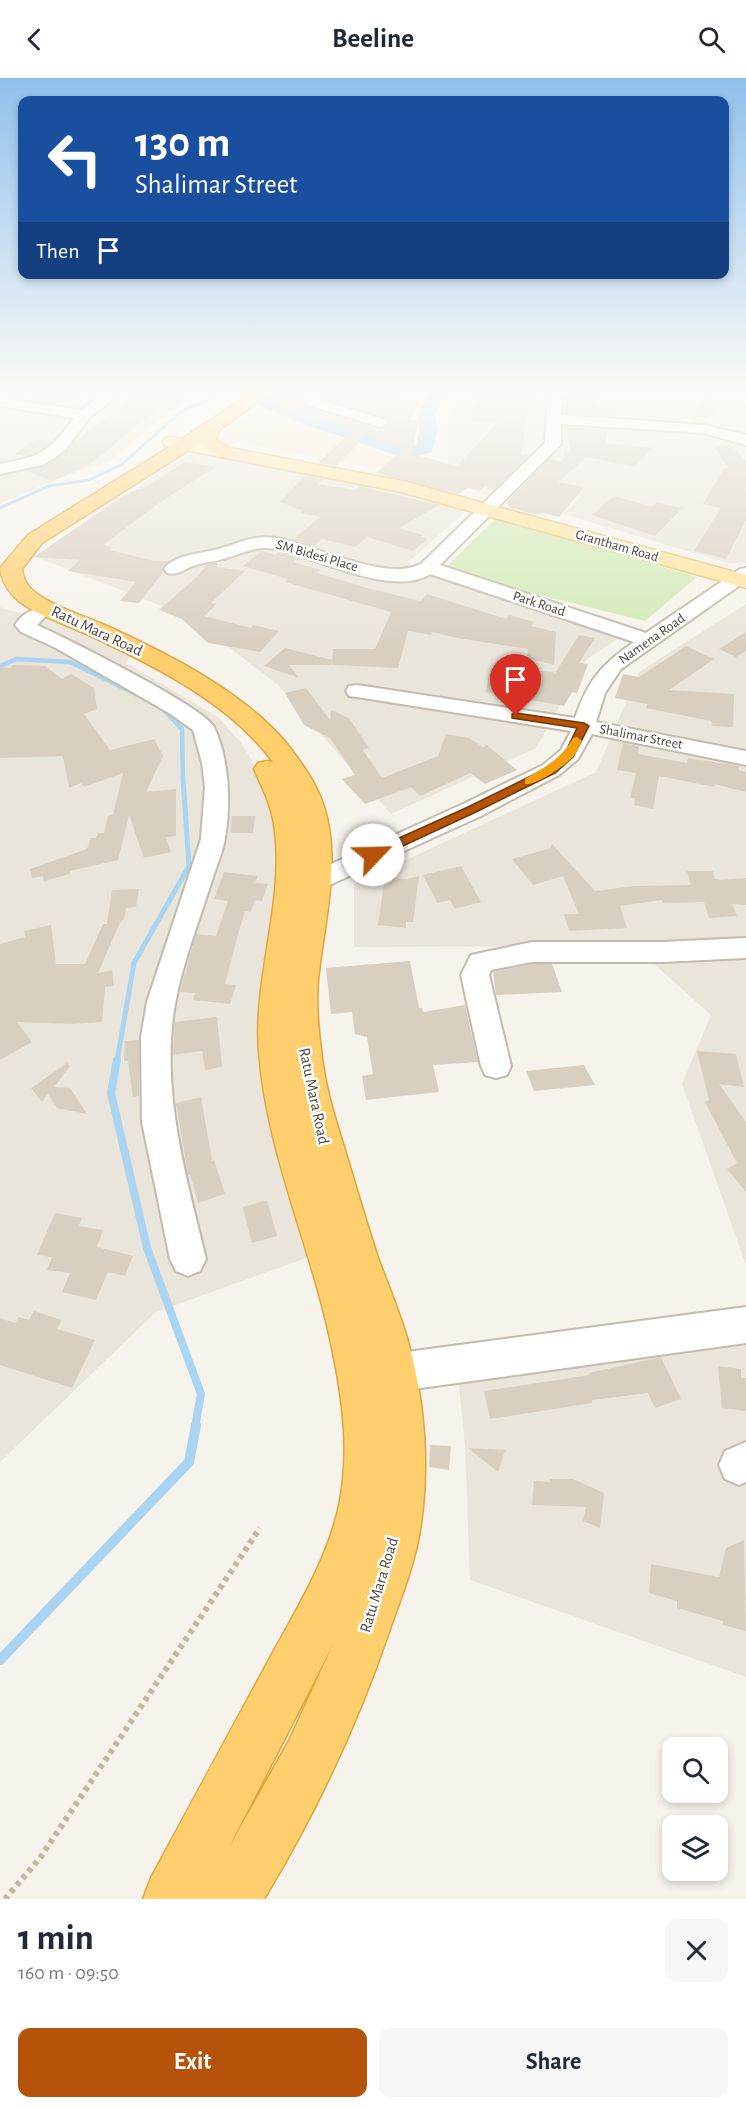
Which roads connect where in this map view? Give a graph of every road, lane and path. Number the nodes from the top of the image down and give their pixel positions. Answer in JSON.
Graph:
{"nodes":[{"id":1,"x":129,"y":478,"type":"edge"},
{"id":2,"x":138,"y":478,"type":"edge"},
{"id":3,"x":362,"y":478,"type":"edge"},
{"id":4,"x":519,"y":478,"type":"edge"},
{"id":5,"x":486,"y":510,"type":"junction"},
{"id":6,"x":0,"y":556,"type":"edge"},
{"id":7,"x":428,"y":567,"type":"junction"},
{"id":8,"x":173,"y":569,"type":"dead end"},
{"id":9,"x":744,"y":578,"type":"edge"},
{"id":10,"x":18,"y":614,"type":"edge"},
{"id":11,"x":650,"y":640,"type":"junction"},
{"id":12,"x":357,"y":692,"type":"dead end"},
{"id":13,"x":584,"y":726,"type":"junction"},
{"id":14,"x":746,"y":758,"type":"edge"},
{"id":15,"x":316,"y":866,"type":"junction"},
{"id":16,"x":746,"y":948,"type":"edge"},
{"id":17,"x":496,"y":1066,"type":"dead end"},
{"id":18,"x":188,"y":1259,"type":"dead end"},
{"id":19,"x":746,"y":1325,"type":"edge"},
{"id":20,"x":392,"y":1373,"type":"junction"},
{"id":21,"x":260,"y":1528,"type":"dead end"},
{"id":22,"x":5,"y":1899,"type":"edge"},
{"id":23,"x":172,"y":1899,"type":"edge"},
{"id":24,"x":231,"y":1899,"type":"edge"}],
"edges":[{"from":1,"to":6,"type":"highway","name":"Ratu Mara Road"},
{"from":2,"to":15,"type":"highway","name":"Ratu Mara Road"},
{"from":3,"to":5,"type":"main road","name":"Grantham Road"},
{"from":4,"to":5,"type":"street"},
{"from":5,"to":7,"type":"street"},
{"from":5,"to":9,"type":"main road","name":"Grantham Road"},
{"from":7,"to":8,"type":"street","name":"SM Bidesi Place"},
{"from":7,"to":11,"type":"street","name":"Park Road"},
{"from":9,"to":11,"type":"street","name":"Namena Road"},
{"from":10,"to":18,"type":"street"},
{"from":10,"to":23,"type":"highway","name":"Ratu Mara Road"},
{"from":11,"to":13,"type":"street","name":"Namena Road"},
{"from":12,"to":13,"type":"street","name":"Shalimar Street"},
{"from":13,"to":14,"type":"street","name":"Shalimar Street"},
{"from":13,"to":15,"type":"street","name":"Namena Road"},
{"from":15,"to":20,"type":"highway","name":"Ratu Mara Road"},
{"from":16,"to":17,"type":"street"},
{"from":19,"to":20,"type":"street"},
{"from":20,"to":24,"type":"highway","name":"Ratu Mara Road"},
{"from":21,"to":22,"type":"path"}]}
